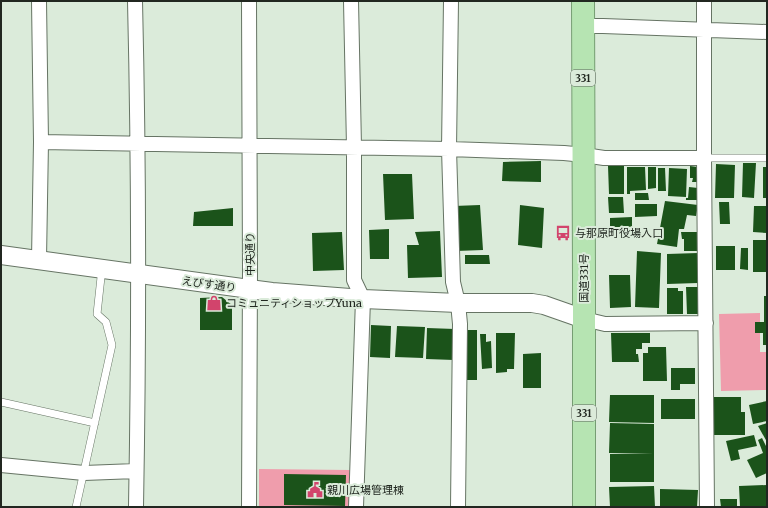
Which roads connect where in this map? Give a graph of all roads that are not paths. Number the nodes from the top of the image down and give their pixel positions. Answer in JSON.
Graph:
{"nodes":[{"id":1,"x":39,"y":1,"type":"edge"},
{"id":2,"x":136,"y":1,"type":"edge"},
{"id":3,"x":249,"y":1,"type":"edge"},
{"id":4,"x":351,"y":1,"type":"edge"},
{"id":5,"x":451,"y":1,"type":"edge"},
{"id":6,"x":583,"y":1,"type":"edge"},
{"id":7,"x":704,"y":1,"type":"edge"},
{"id":8,"x":583,"y":26,"type":"junction"},
{"id":9,"x":705,"y":29,"type":"junction"},
{"id":10,"x":767,"y":32,"type":"edge"},
{"id":11,"x":41,"y":142,"type":"junction"},
{"id":12,"x":138,"y":143,"type":"junction"},
{"id":13,"x":249,"y":146,"type":"junction"},
{"id":14,"x":354,"y":147,"type":"junction"},
{"id":15,"x":449,"y":149,"type":"junction"},
{"id":16,"x":584,"y":155,"type":"junction"},
{"id":17,"x":704,"y":158,"type":"junction"},
{"id":18,"x":767,"y":158,"type":"edge"},
{"id":19,"x":1,"y":255,"type":"edge"},
{"id":20,"x":39,"y":259,"type":"junction"},
{"id":21,"x":102,"y":268,"type":"junction"},
{"id":22,"x":138,"y":274,"type":"junction"},
{"id":23,"x":250,"y":290,"type":"junction"},
{"id":24,"x":363,"y":299,"type":"junction"},
{"id":25,"x":458,"y":303,"type":"junction"},
{"id":26,"x":584,"y":319,"type":"junction"},
{"id":27,"x":706,"y":323,"type":"junction"},
{"id":28,"x":1,"y":402,"type":"edge"},
{"id":29,"x":95,"y":422,"type":"junction"},
{"id":30,"x":1,"y":465,"type":"edge"},
{"id":31,"x":136,"y":471,"type":"junction"},
{"id":32,"x":84,"y":473,"type":"junction"},
{"id":33,"x":76,"y":507,"type":"edge"},
{"id":34,"x":136,"y":507,"type":"edge"},
{"id":35,"x":249,"y":507,"type":"edge"},
{"id":36,"x":356,"y":507,"type":"edge"},
{"id":37,"x":458,"y":507,"type":"edge"},
{"id":38,"x":584,"y":507,"type":"edge"},
{"id":39,"x":708,"y":507,"type":"edge"}],
"edges":[{"from":1,"to":11,"type":"street"},
{"from":2,"to":12,"type":"street"},
{"from":3,"to":13,"type":"street","name":"中央通り"},
{"from":4,"to":14,"type":"street"},
{"from":5,"to":15,"type":"street"},
{"from":6,"to":8,"type":"highway","name":"国道331号","number":"331"},
{"from":7,"to":9,"type":"street"},
{"from":8,"to":9,"type":"street"},
{"from":8,"to":16,"type":"highway","name":"国道331号","number":"331"},
{"from":9,"to":10,"type":"street"},
{"from":9,"to":17,"type":"street"},
{"from":11,"to":12,"type":"street"},
{"from":11,"to":20,"type":"street"},
{"from":12,"to":13,"type":"street"},
{"from":12,"to":22,"type":"street"},
{"from":13,"to":14,"type":"street"},
{"from":13,"to":23,"type":"street","name":"中央通り"},
{"from":14,"to":15,"type":"street"},
{"from":14,"to":24,"type":"street"},
{"from":15,"to":16,"type":"street"},
{"from":15,"to":25,"type":"street"},
{"from":16,"to":17,"type":"street"},
{"from":16,"to":26,"type":"highway","name":"国道331号","number":"331"},
{"from":17,"to":18,"type":"lane"},
{"from":17,"to":27,"type":"street"},
{"from":19,"to":20,"type":"street","name":"えびす通り"},
{"from":20,"to":21,"type":"street","name":"えびす通り"},
{"from":21,"to":22,"type":"street","name":"えびす通り"},
{"from":21,"to":29,"type":"lane"},
{"from":22,"to":23,"type":"street","name":"えびす通り"},
{"from":22,"to":31,"type":"street"},
{"from":23,"to":24,"type":"street","name":"えびす通り"},
{"from":23,"to":35,"type":"street","name":"中央通り"},
{"from":24,"to":25,"type":"street","name":"えびす通り"},
{"from":24,"to":36,"type":"street"},
{"from":25,"to":26,"type":"street","name":"えびす通り"},
{"from":25,"to":37,"type":"street"},
{"from":26,"to":27,"type":"street"},
{"from":26,"to":38,"type":"highway","name":"国道331号","number":"331"},
{"from":27,"to":39,"type":"street"},
{"from":28,"to":29,"type":"lane"},
{"from":29,"to":32,"type":"lane"},
{"from":30,"to":32,"type":"street"},
{"from":31,"to":32,"type":"street"},
{"from":31,"to":34,"type":"street"},
{"from":32,"to":33,"type":"lane"}]}
